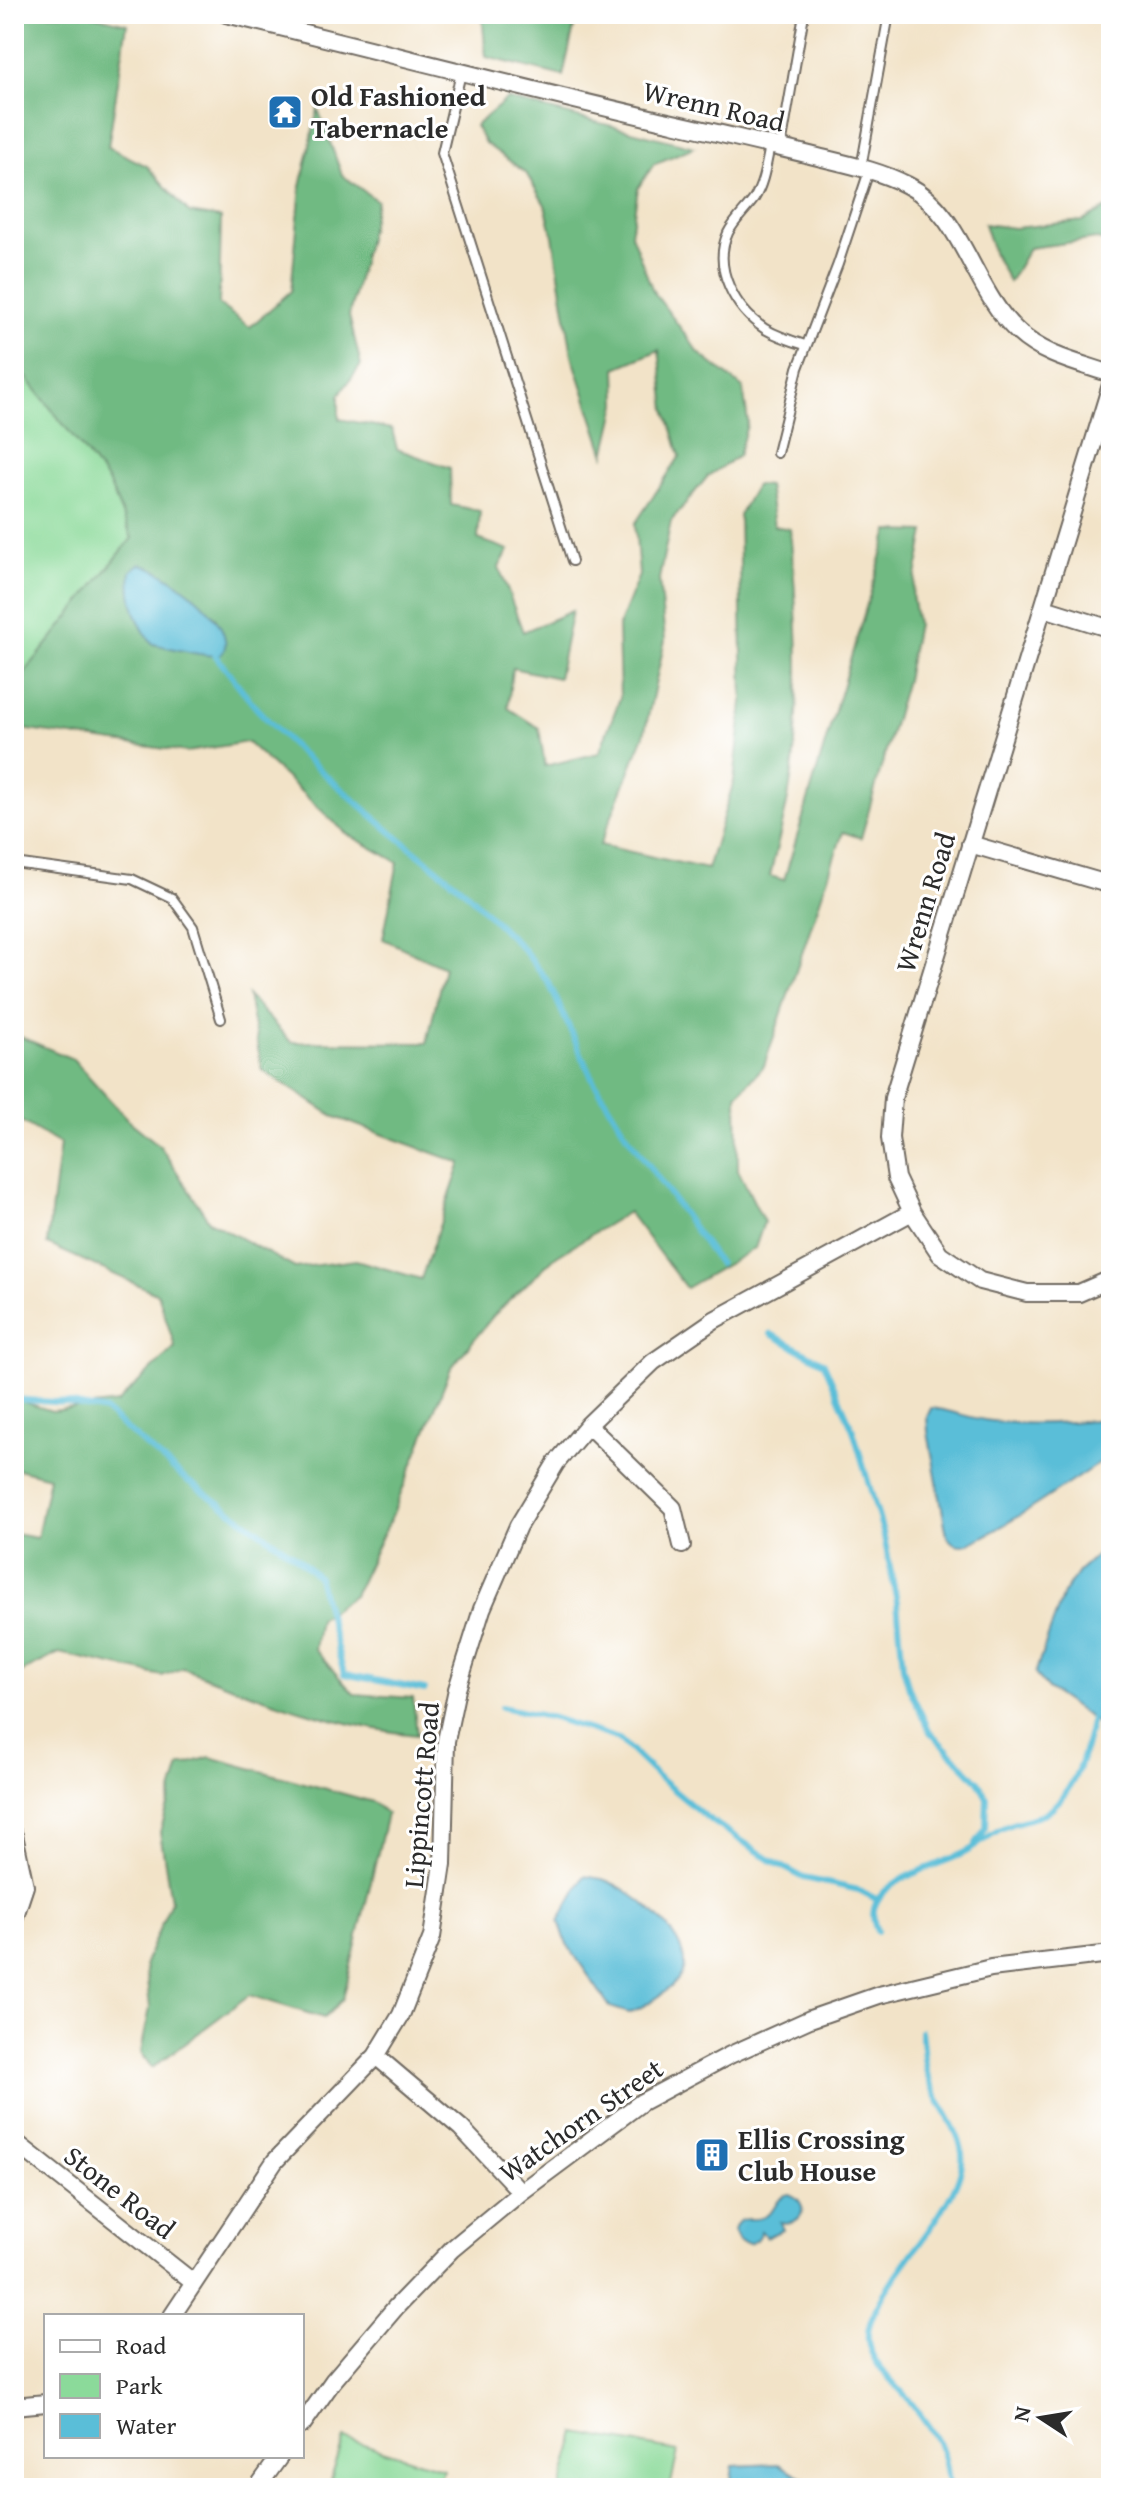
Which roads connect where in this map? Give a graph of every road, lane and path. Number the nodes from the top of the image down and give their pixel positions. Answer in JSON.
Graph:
{"nodes":[{"id":1,"x":226,"y":14,"type":"edge"},
{"id":2,"x":804,"y":14,"type":"edge"},
{"id":3,"x":889,"y":14,"type":"edge"},
{"id":4,"x":461,"y":73,"type":"junction"},
{"id":5,"x":776,"y":146,"type":"junction"},
{"id":6,"x":865,"y":169,"type":"junction"},
{"id":7,"x":805,"y":345,"type":"junction"},
{"id":8,"x":1111,"y":374,"type":"edge"},
{"id":9,"x":1111,"y":385,"type":"edge"},
{"id":10,"x":777,"y":453,"type":"dead end"},
{"id":11,"x":572,"y":561,"type":"dead end"},
{"id":12,"x":1044,"y":608,"type":"junction"},
{"id":13,"x":1111,"y":629,"type":"edge"},
{"id":14,"x":970,"y":844,"type":"junction"},
{"id":15,"x":14,"y":863,"type":"edge"},
{"id":16,"x":1111,"y":885,"type":"edge"},
{"id":17,"x":221,"y":1019,"type":"dead end"},
{"id":18,"x":912,"y":1212,"type":"junction"},
{"id":19,"x":1111,"y":1279,"type":"edge"},
{"id":20,"x":588,"y":1425,"type":"junction"},
{"id":21,"x":682,"y":1545,"type":"dead end"},
{"id":22,"x":14,"y":1835,"type":"edge"},
{"id":23,"x":14,"y":1919,"type":"edge"},
{"id":24,"x":1111,"y":1954,"type":"edge"},
{"id":25,"x":376,"y":2056,"type":"junction"},
{"id":26,"x":14,"y":2141,"type":"edge"},
{"id":27,"x":521,"y":2192,"type":"junction"},
{"id":28,"x":194,"y":2283,"type":"junction"},
{"id":29,"x":173,"y":2314,"type":"edge"},
{"id":30,"x":44,"y":2403,"type":"edge"},
{"id":31,"x":14,"y":2406,"type":"edge"},
{"id":32,"x":304,"y":2422,"type":"edge"},
{"id":33,"x":279,"y":2458,"type":"edge"},
{"id":34,"x":257,"y":2488,"type":"edge"}],
"edges":[{"from":1,"to":4,"type":"street","name":"Wrenn Road"},
{"from":2,"to":5,"type":"lane"},
{"from":3,"to":6,"type":"lane"},
{"from":4,"to":5,"type":"street","name":"Wrenn Road"},
{"from":4,"to":11,"type":"lane"},
{"from":5,"to":6,"type":"street","name":"Wrenn Road"},
{"from":5,"to":7,"type":"lane"},
{"from":6,"to":7,"type":"lane"},
{"from":6,"to":8,"type":"street","name":"Wrenn Road"},
{"from":7,"to":10,"type":"lane"},
{"from":9,"to":12,"type":"street","name":"Wrenn Road"},
{"from":12,"to":13,"type":"street"},
{"from":12,"to":14,"type":"street","name":"Wrenn Road"},
{"from":14,"to":16,"type":"street"},
{"from":14,"to":18,"type":"street","name":"Wrenn Road"},
{"from":15,"to":17,"type":"lane"},
{"from":18,"to":19,"type":"street","name":"Wrenn Road"},
{"from":18,"to":20,"type":"street","name":"Lippincott Road"},
{"from":20,"to":21,"type":"street"},
{"from":20,"to":25,"type":"street","name":"Lippincott Road"},
{"from":22,"to":23,"type":"street"},
{"from":24,"to":27,"type":"street","name":"Watchorn Street"},
{"from":25,"to":27,"type":"street"},
{"from":25,"to":28,"type":"street","name":"Lippincott Road"},
{"from":26,"to":28,"type":"street","name":"Stone Road"},
{"from":27,"to":32,"type":"street","name":"Watchorn Street"},
{"from":28,"to":29,"type":"street","name":"Lippincott Road"},
{"from":30,"to":31,"type":"street"},
{"from":33,"to":34,"type":"street"}]}
